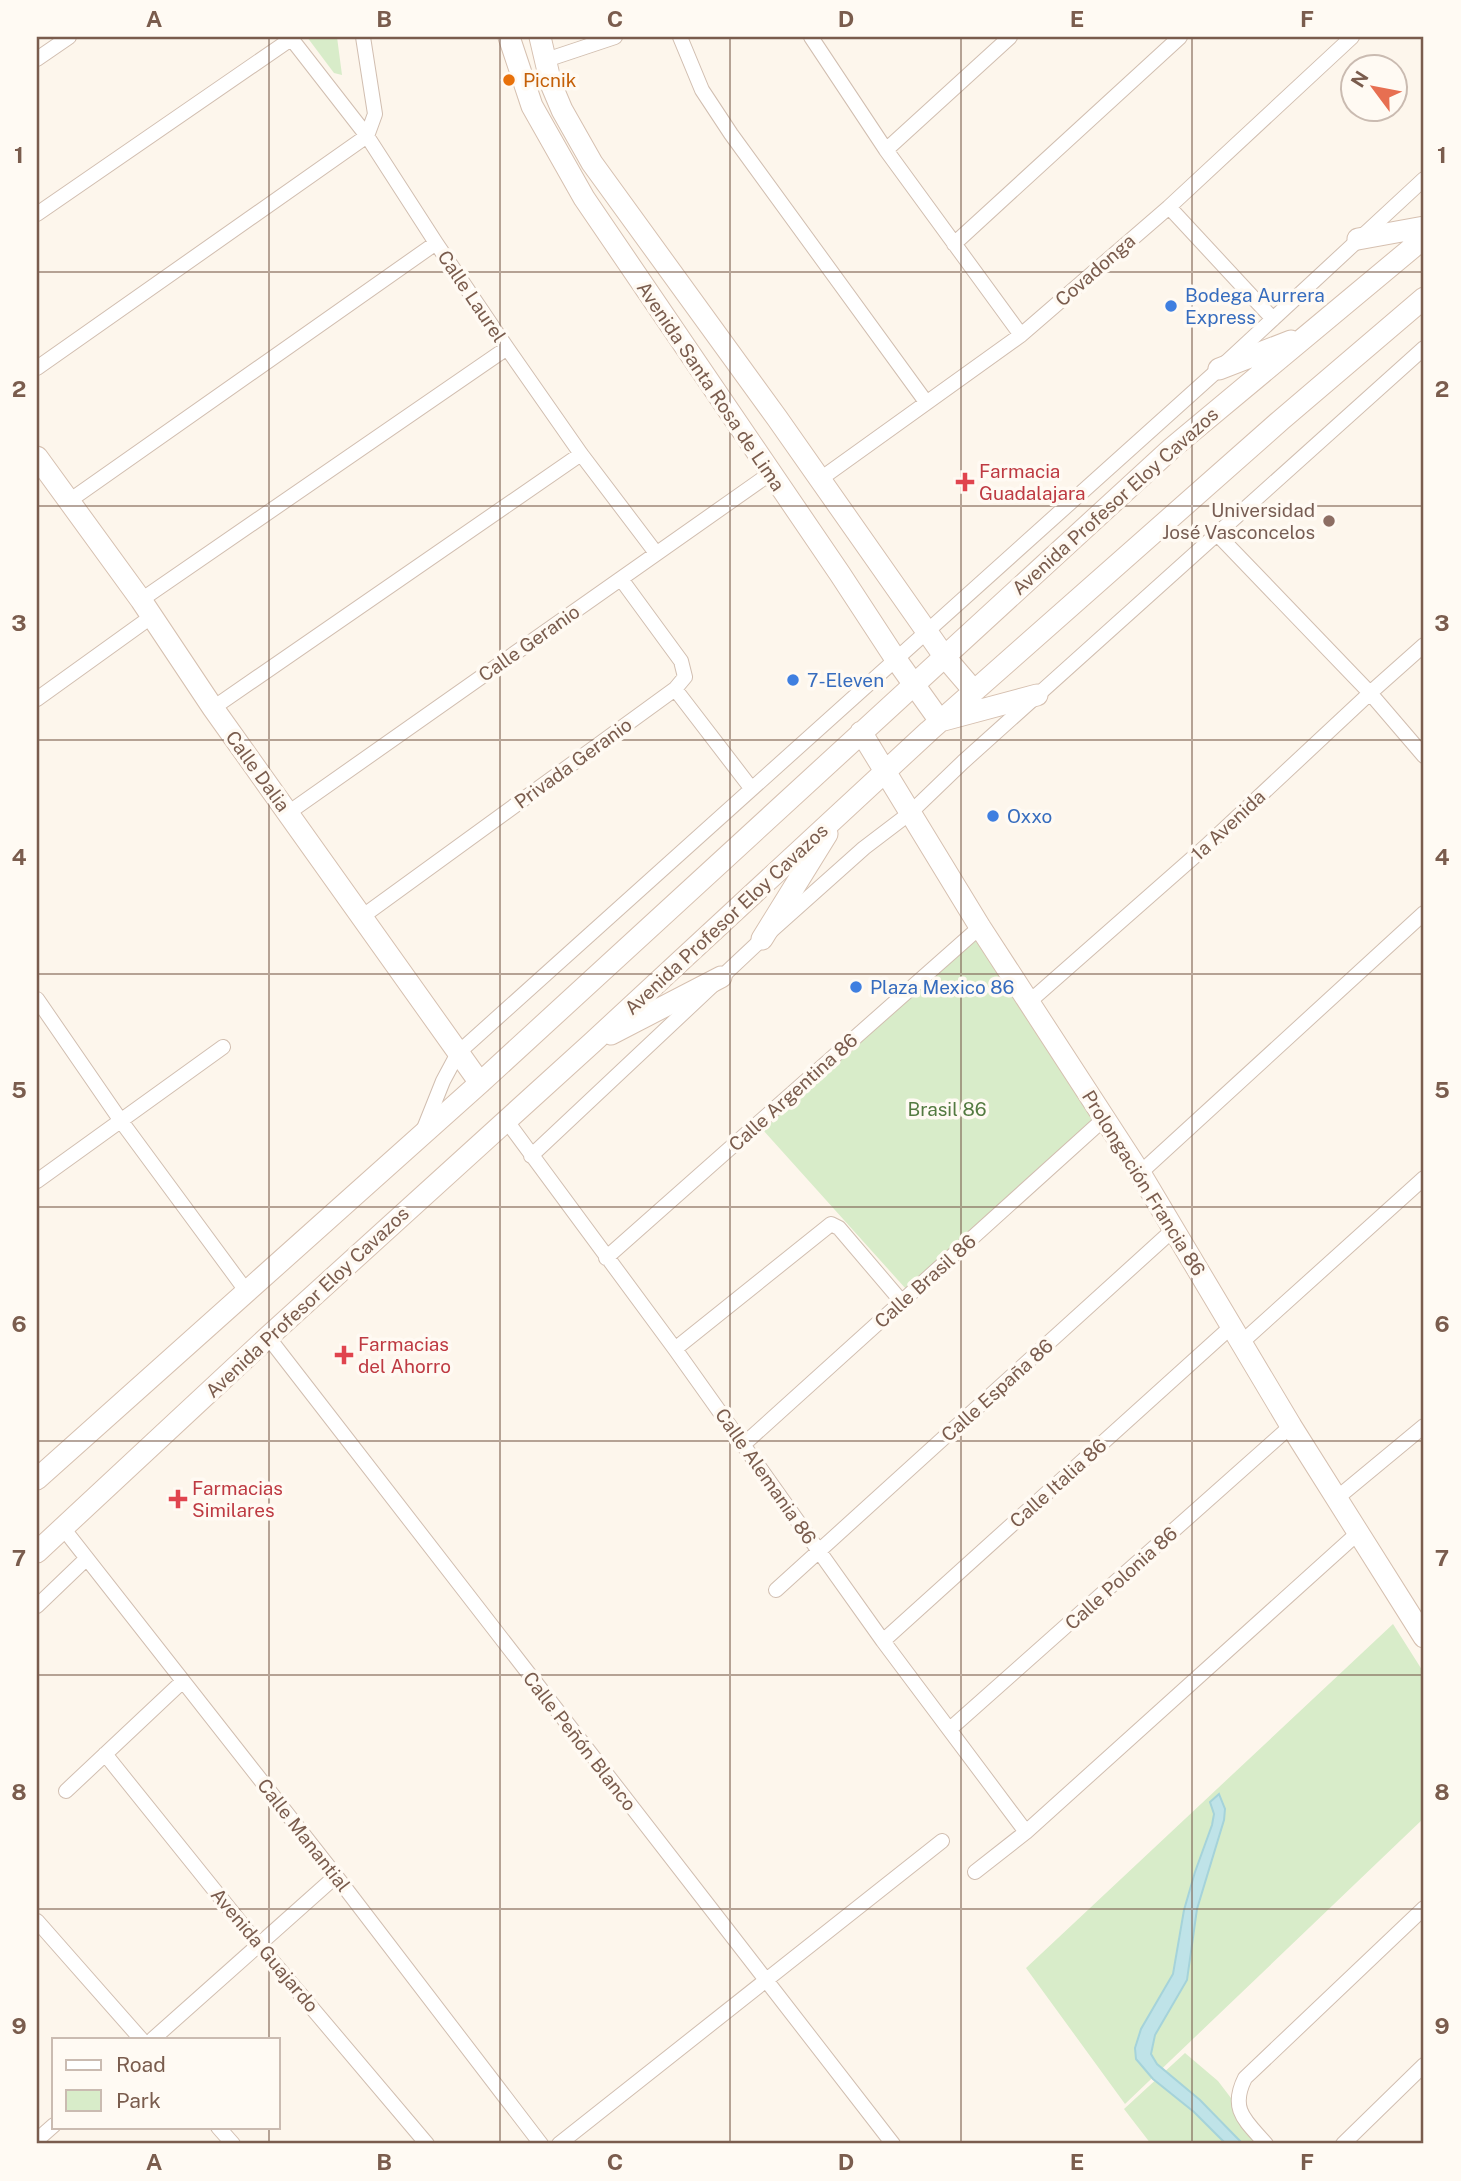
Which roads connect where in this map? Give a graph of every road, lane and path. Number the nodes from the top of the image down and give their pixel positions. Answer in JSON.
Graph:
{"nodes":[{"id":1,"x":69,"y":37,"type":"edge"},
{"id":2,"x":363,"y":37,"type":"edge"},
{"id":3,"x":509,"y":37,"type":"edge"},
{"id":4,"x":540,"y":37,"type":"edge"},
{"id":5,"x":615,"y":37,"type":"edge"},
{"id":6,"x":680,"y":37,"type":"edge"},
{"id":7,"x":829,"y":37,"type":"edge"},
{"id":8,"x":1010,"y":37,"type":"edge"},
{"id":9,"x":1180,"y":37,"type":"edge"},
{"id":10,"x":1352,"y":37,"type":"edge"},
{"id":11,"x":291,"y":38,"type":"edge"},
{"id":12,"x":814,"y":42,"type":"edge"},
{"id":13,"x":37,"y":59,"type":"edge"},
{"id":14,"x":546,"y":60,"type":"junction"},
{"id":15,"x":367,"y":136,"type":"junction"},
{"id":16,"x":886,"y":150,"type":"junction"},
{"id":17,"x":1424,"y":179,"type":"edge"},
{"id":18,"x":1169,"y":206,"type":"junction"},
{"id":19,"x":37,"y":214,"type":"edge"},
{"id":20,"x":1424,"y":227,"type":"edge"},
{"id":21,"x":1424,"y":237,"type":"edge"},
{"id":22,"x":1358,"y":239,"type":"junction"},
{"id":23,"x":436,"y":243,"type":"junction"},
{"id":24,"x":954,"y":244,"type":"junction"},
{"id":25,"x":1424,"y":298,"type":"edge"},
{"id":26,"x":1273,"y":319,"type":"junction"},
{"id":27,"x":1021,"y":335,"type":"junction"},
{"id":28,"x":1306,"y":336,"type":"junction"},
{"id":29,"x":508,"y":348,"type":"junction"},
{"id":30,"x":1424,"y":348,"type":"edge"},
{"id":31,"x":37,"y":368,"type":"edge"},
{"id":32,"x":1219,"y":369,"type":"junction"},
{"id":33,"x":926,"y":402,"type":"junction"},
{"id":34,"x":581,"y":454,"type":"junction"},
{"id":35,"x":37,"y":457,"type":"edge"},
{"id":36,"x":771,"y":473,"type":"junction"},
{"id":37,"x":819,"y":480,"type":"junction"},
{"id":38,"x":69,"y":501,"type":"junction"},
{"id":39,"x":1217,"y":534,"type":"junction"},
{"id":40,"x":656,"y":553,"type":"junction"},
{"id":41,"x":621,"y":579,"type":"junction"},
{"id":42,"x":146,"y":609,"type":"junction"},
{"id":43,"x":926,"y":629,"type":"junction"},
{"id":44,"x":1424,"y":645,"type":"edge"},
{"id":45,"x":944,"y":656,"type":"junction"},
{"id":46,"x":895,"y":658,"type":"junction"},
{"id":47,"x":915,"y":683,"type":"junction"},
{"id":48,"x":674,"y":689,"type":"junction"},
{"id":49,"x":974,"y":691,"type":"junction"},
{"id":50,"x":1370,"y":693,"type":"junction"},
{"id":51,"x":1037,"y":695,"type":"junction"},
{"id":52,"x":37,"y":699,"type":"edge"},
{"id":53,"x":213,"y":708,"type":"junction"},
{"id":54,"x":940,"y":721,"type":"junction"},
{"id":55,"x":861,"y":732,"type":"junction"},
{"id":56,"x":1424,"y":756,"type":"edge"},
{"id":57,"x":885,"y":771,"type":"junction"},
{"id":58,"x":751,"y":788,"type":"junction"},
{"id":59,"x":288,"y":813,"type":"junction"},
{"id":60,"x":910,"y":813,"type":"junction"},
{"id":61,"x":838,"y":815,"type":"junction"},
{"id":62,"x":1424,"y":913,"type":"edge"},
{"id":63,"x":363,"y":916,"type":"junction"},
{"id":64,"x":981,"y":927,"type":"junction"},
{"id":65,"x":762,"y":939,"type":"junction"},
{"id":66,"x":722,"y":977,"type":"junction"},
{"id":67,"x":37,"y":999,"type":"edge"},
{"id":68,"x":1029,"y":1002,"type":"junction"},
{"id":69,"x":593,"y":1042,"type":"junction"},
{"id":70,"x":223,"y":1047,"type":"dead end"},
{"id":71,"x":458,"y":1053,"type":"junction"},
{"id":72,"x":480,"y":1083,"type":"junction"},
{"id":73,"x":1105,"y":1118,"type":"junction"},
{"id":74,"x":506,"y":1120,"type":"junction"},
{"id":75,"x":121,"y":1121,"type":"junction"},
{"id":76,"x":423,"y":1133,"type":"junction"},
{"id":77,"x":531,"y":1156,"type":"junction"},
{"id":78,"x":1140,"y":1173,"type":"junction"},
{"id":79,"x":1424,"y":1178,"type":"edge"},
{"id":80,"x":37,"y":1181,"type":"edge"},
{"id":81,"x":1174,"y":1229,"type":"junction"},
{"id":82,"x":606,"y":1258,"type":"junction"},
{"id":83,"x":247,"y":1292,"type":"junction"},
{"id":84,"x":902,"y":1302,"type":"junction"},
{"id":85,"x":1237,"y":1334,"type":"junction"},
{"id":86,"x":268,"y":1337,"type":"junction"},
{"id":87,"x":675,"y":1349,"type":"junction"},
{"id":88,"x":1291,"y":1426,"type":"junction"},
{"id":89,"x":1424,"y":1426,"type":"edge"},
{"id":90,"x":744,"y":1444,"type":"junction"},
{"id":91,"x":37,"y":1479,"type":"edge"},
{"id":92,"x":1337,"y":1498,"type":"junction"},
{"id":93,"x":63,"y":1528,"type":"junction"},
{"id":94,"x":1359,"y":1532,"type":"junction"},
{"id":95,"x":820,"y":1551,"type":"junction"},
{"id":96,"x":37,"y":1552,"type":"edge"},
{"id":97,"x":86,"y":1559,"type":"junction"},
{"id":98,"x":776,"y":1590,"type":"dead end"},
{"id":99,"x":37,"y":1606,"type":"edge"},
{"id":100,"x":1424,"y":1637,"type":"edge"},
{"id":101,"x":883,"y":1641,"type":"junction"},
{"id":102,"x":183,"y":1681,"type":"junction"},
{"id":103,"x":950,"y":1729,"type":"junction"},
{"id":104,"x":105,"y":1754,"type":"junction"},
{"id":105,"x":66,"y":1791,"type":"dead end"},
{"id":106,"x":1026,"y":1832,"type":"junction"},
{"id":107,"x":942,"y":1841,"type":"dead end"},
{"id":108,"x":975,"y":1872,"type":"dead end"},
{"id":109,"x":335,"y":1876,"type":"junction"},
{"id":110,"x":1424,"y":1908,"type":"edge"},
{"id":111,"x":37,"y":1921,"type":"edge"},
{"id":112,"x":257,"y":1943,"type":"junction"},
{"id":113,"x":765,"y":1980,"type":"junction"},
{"id":114,"x":140,"y":2038,"type":"edge"},
{"id":115,"x":154,"y":2038,"type":"edge"},
{"id":116,"x":1424,"y":2065,"type":"edge"},
{"id":117,"x":52,"y":2126,"type":"edge"},
{"id":118,"x":219,"y":2128,"type":"edge"},
{"id":119,"x":37,"y":2140,"type":"edge"},
{"id":120,"x":233,"y":2144,"type":"edge"},
{"id":121,"x":427,"y":2144,"type":"edge"},
{"id":122,"x":541,"y":2144,"type":"edge"},
{"id":123,"x":559,"y":2144,"type":"edge"},
{"id":124,"x":893,"y":2144,"type":"edge"},
{"id":125,"x":1266,"y":2144,"type":"edge"},
{"id":126,"x":1343,"y":2144,"type":"edge"}],
"edges":[{"from":1,"to":13,"type":"street"},
{"from":2,"to":15,"type":"street"},
{"from":3,"to":36,"type":"main road","name":"Avenida Santa Rosa de Lima"},
{"from":4,"to":14,"type":"main road","name":"Avenida Santa Rosa de Lima"},
{"from":5,"to":14,"type":"street"},
{"from":6,"to":33,"type":"street"},
{"from":7,"to":12,"type":"street"},
{"from":8,"to":16,"type":"street"},
{"from":9,"to":24,"type":"street"},
{"from":10,"to":18,"type":"street","name":"Covadonga"},
{"from":11,"to":15,"type":"street","name":"Calle Laurel"},
{"from":11,"to":19,"type":"street"},
{"from":12,"to":16,"type":"street"},
{"from":14,"to":37,"type":"main road","name":"Avenida Santa Rosa de Lima"},
{"from":15,"to":23,"type":"street","name":"Calle Laurel"},
{"from":15,"to":31,"type":"street"},
{"from":16,"to":24,"type":"street"},
{"from":17,"to":22,"type":"street"},
{"from":18,"to":26,"type":"street"},
{"from":18,"to":27,"type":"street","name":"Covadonga"},
{"from":20,"to":22,"type":"main road"},
{"from":21,"to":28,"type":"main road","name":"Avenida Profesor Eloy Cavazos"},
{"from":22,"to":26,"type":"street"},
{"from":23,"to":29,"type":"street","name":"Calle Laurel"},
{"from":23,"to":38,"type":"street"},
{"from":24,"to":27,"type":"street"},
{"from":25,"to":49,"type":"main road","name":"Avenida Profesor Eloy Cavazos"},
{"from":26,"to":32,"type":"street"},
{"from":27,"to":33,"type":"street","name":"Covadonga"},
{"from":28,"to":32,"type":"main road"},
{"from":28,"to":45,"type":"main road","name":"Avenida Profesor Eloy Cavazos"},
{"from":29,"to":34,"type":"street","name":"Calle Laurel"},
{"from":29,"to":42,"type":"street"},
{"from":30,"to":39,"type":"street"},
{"from":32,"to":43,"type":"street"},
{"from":33,"to":37,"type":"street","name":"Covadonga"},
{"from":34,"to":40,"type":"street","name":"Calle Laurel"},
{"from":34,"to":53,"type":"street"},
{"from":35,"to":38,"type":"main road","name":"Calle Dalia"},
{"from":36,"to":40,"type":"street","name":"Calle Geranio"},
{"from":36,"to":46,"type":"main road","name":"Avenida Santa Rosa de Lima"},
{"from":37,"to":43,"type":"main road","name":"Avenida Santa Rosa de Lima"},
{"from":38,"to":42,"type":"main road","name":"Calle Dalia"},
{"from":39,"to":50,"type":"street"},
{"from":39,"to":51,"type":"street"},
{"from":40,"to":41,"type":"street","name":"Calle Geranio"},
{"from":41,"to":48,"type":"street"},
{"from":41,"to":59,"type":"street","name":"Calle Geranio"},
{"from":42,"to":52,"type":"street"},
{"from":42,"to":53,"type":"main road","name":"Calle Dalia"},
{"from":43,"to":45,"type":"main road","name":"Avenida Santa Rosa de Lima"},
{"from":43,"to":46,"type":"street"},
{"from":44,"to":50,"type":"street","name":"1a Avenida"},
{"from":45,"to":47,"type":"main road","name":"Avenida Profesor Eloy Cavazos"},
{"from":45,"to":49,"type":"main road","name":"Avenida Santa Rosa de Lima"},
{"from":46,"to":47,"type":"main road","name":"Avenida Santa Rosa de Lima"},
{"from":46,"to":58,"type":"street"},
{"from":47,"to":54,"type":"main road","name":"Avenida Santa Rosa de Lima"},
{"from":47,"to":55,"type":"main road","name":"Avenida Profesor Eloy Cavazos"},
{"from":48,"to":58,"type":"street"},
{"from":48,"to":63,"type":"street","name":"Privada Geranio"},
{"from":49,"to":54,"type":"main road","name":"Avenida Profesor Eloy Cavazos"},
{"from":50,"to":56,"type":"street"},
{"from":50,"to":68,"type":"street","name":"1a Avenida"},
{"from":51,"to":54,"type":"main road"},
{"from":51,"to":60,"type":"street"},
{"from":53,"to":59,"type":"main road","name":"Calle Dalia"},
{"from":54,"to":57,"type":"main road","name":"Avenida Profesor Eloy Cavazos"},
{"from":55,"to":57,"type":"main road","name":"Prolongación Francia 86"},
{"from":55,"to":72,"type":"main road","name":"Avenida Profesor Eloy Cavazos"},
{"from":57,"to":60,"type":"main road","name":"Prolongación Francia 86"},
{"from":57,"to":61,"type":"main road","name":"Avenida Profesor Eloy Cavazos"},
{"from":58,"to":71,"type":"street"},
{"from":59,"to":63,"type":"main road","name":"Calle Dalia"},
{"from":60,"to":64,"type":"main road","name":"Prolongación Francia 86"},
{"from":60,"to":65,"type":"street"},
{"from":61,"to":65,"type":"main road"},
{"from":61,"to":69,"type":"main road","name":"Avenida Profesor Eloy Cavazos"},
{"from":62,"to":78,"type":"street"},
{"from":63,"to":71,"type":"main road","name":"Calle Dalia"},
{"from":64,"to":68,"type":"main road","name":"Prolongación Francia 86"},
{"from":64,"to":82,"type":"street","name":"Calle Argentina 86"},
{"from":65,"to":66,"type":"street"},
{"from":66,"to":69,"type":"main road"},
{"from":66,"to":77,"type":"street"},
{"from":67,"to":75,"type":"street"},
{"from":68,"to":73,"type":"main road","name":"Prolongación Francia 86"},
{"from":69,"to":74,"type":"main road","name":"Avenida Profesor Eloy Cavazos"},
{"from":70,"to":75,"type":"street"},
{"from":71,"to":72,"type":"main road","name":"Calle Dalia"},
{"from":71,"to":76,"type":"street"},
{"from":72,"to":76,"type":"main road","name":"Avenida Profesor Eloy Cavazos"},
{"from":73,"to":78,"type":"main road","name":"Prolongación Francia 86"},
{"from":73,"to":84,"type":"street","name":"Calle Brasil 86"},
{"from":74,"to":77,"type":"street","name":"Calle Alemania 86"},
{"from":74,"to":86,"type":"main road","name":"Avenida Profesor Eloy Cavazos"},
{"from":75,"to":80,"type":"street"},
{"from":75,"to":83,"type":"street"},
{"from":76,"to":83,"type":"main road","name":"Avenida Profesor Eloy Cavazos"},
{"from":77,"to":82,"type":"street","name":"Calle Alemania 86"},
{"from":78,"to":81,"type":"main road","name":"Prolongación Francia 86"},
{"from":79,"to":85,"type":"street","name":"Calle Italia 86"},
{"from":81,"to":85,"type":"main road","name":"Prolongación Francia 86"},
{"from":81,"to":95,"type":"street","name":"Calle España 86"},
{"from":82,"to":87,"type":"street","name":"Calle Alemania 86"},
{"from":83,"to":91,"type":"main road","name":"Avenida Profesor Eloy Cavazos"},
{"from":84,"to":87,"type":"street"},
{"from":84,"to":90,"type":"street","name":"Calle Brasil 86"},
{"from":85,"to":88,"type":"main road","name":"Prolongación Francia 86"},
{"from":85,"to":101,"type":"street","name":"Calle Italia 86"},
{"from":86,"to":93,"type":"main road","name":"Avenida Profesor Eloy Cavazos"},
{"from":86,"to":113,"type":"street","name":"Calle Peñón Blanco"},
{"from":87,"to":90,"type":"street","name":"Calle Alemania 86"},
{"from":88,"to":92,"type":"main road","name":"Prolongación Francia 86"},
{"from":88,"to":103,"type":"street","name":"Calle Polonia 86"},
{"from":89,"to":92,"type":"street"},
{"from":90,"to":95,"type":"street","name":"Calle Alemania 86"},
{"from":92,"to":94,"type":"main road","name":"Prolongación Francia 86"},
{"from":93,"to":96,"type":"main road","name":"Avenida Profesor Eloy Cavazos"},
{"from":93,"to":97,"type":"street","name":"Calle Manantial"},
{"from":94,"to":100,"type":"main road","name":"Prolongación Francia 86"},
{"from":94,"to":106,"type":"street"},
{"from":95,"to":98,"type":"street","name":"Calle España 86"},
{"from":95,"to":101,"type":"street","name":"Calle Alemania 86"},
{"from":97,"to":99,"type":"street"},
{"from":97,"to":102,"type":"street","name":"Calle Manantial"},
{"from":101,"to":103,"type":"street","name":"Calle Alemania 86"},
{"from":102,"to":104,"type":"street"},
{"from":102,"to":109,"type":"street","name":"Calle Manantial"},
{"from":103,"to":106,"type":"street","name":"Calle Alemania 86"},
{"from":104,"to":105,"type":"street"},
{"from":104,"to":112,"type":"street","name":"Avenida Guajardo"},
{"from":106,"to":108,"type":"street"},
{"from":107,"to":113,"type":"street"},
{"from":109,"to":112,"type":"street"},
{"from":109,"to":122,"type":"street","name":"Calle Manantial"},
{"from":110,"to":125,"type":"street"},
{"from":111,"to":114,"type":"street"},
{"from":112,"to":115,"type":"street"},
{"from":112,"to":121,"type":"street","name":"Avenida Guajardo"},
{"from":113,"to":123,"type":"street"},
{"from":113,"to":124,"type":"street","name":"Calle Peñón Blanco"},
{"from":116,"to":126,"type":"street"},
{"from":117,"to":119,"type":"street"},
{"from":118,"to":120,"type":"street"}]}
